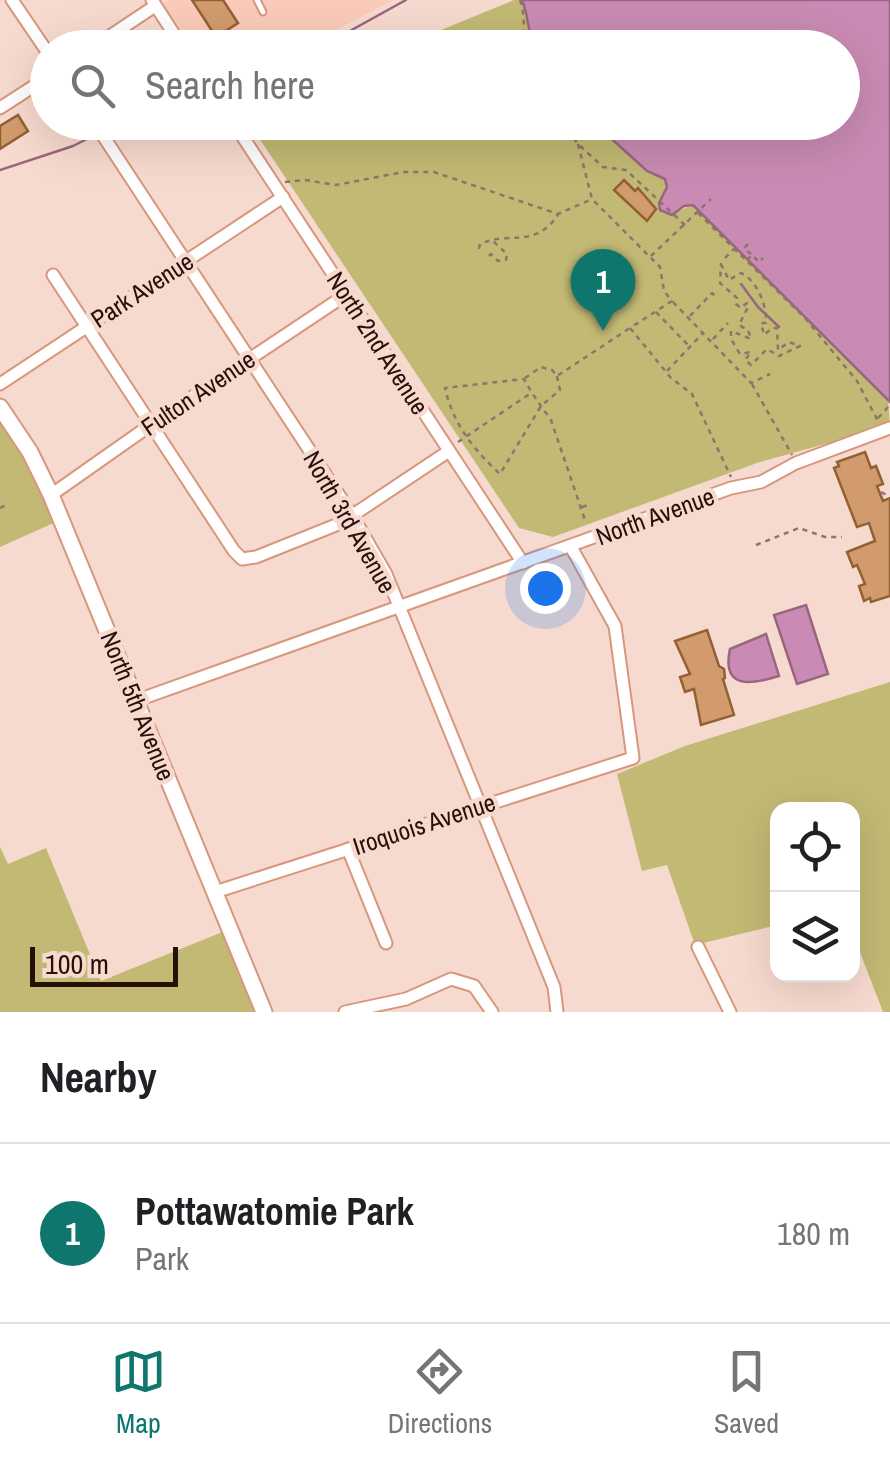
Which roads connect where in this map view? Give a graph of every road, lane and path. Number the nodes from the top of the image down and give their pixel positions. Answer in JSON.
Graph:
{"nodes":[{"id":1,"x":12,"y":0,"type":"edge"},
{"id":2,"x":257,"y":0,"type":"edge"},
{"id":3,"x":520,"y":0,"type":"edge"},
{"id":4,"x":154,"y":3,"type":"edge"},
{"id":5,"x":264,"y":12,"type":"dead end"},
{"id":6,"x":32,"y":30,"type":"edge"},
{"id":7,"x":117,"y":30,"type":"edge"},
{"id":8,"x":171,"y":30,"type":"edge"},
{"id":9,"x":522,"y":30,"type":"edge"},
{"id":10,"x":30,"y":89,"type":"edge"},
{"id":11,"x":0,"y":108,"type":"edge"},
{"id":12,"x":106,"y":140,"type":"edge"},
{"id":13,"x":245,"y":140,"type":"edge"},
{"id":14,"x":575,"y":140,"type":"edge"},
{"id":15,"x":578,"y":144,"type":"junction"},
{"id":16,"x":280,"y":193,"type":"junction"},
{"id":17,"x":592,"y":199,"type":"junction"},
{"id":18,"x":711,"y":199,"type":"dead end"},
{"id":19,"x":698,"y":213,"type":"junction"},
{"id":20,"x":558,"y":214,"type":"junction"},
{"id":21,"x":685,"y":225,"type":"junction"},
{"id":22,"x":492,"y":240,"type":"junction"},
{"id":23,"x":748,"y":244,"type":"dead end"},
{"id":24,"x":480,"y":250,"type":"dead end"},
{"id":25,"x":734,"y":250,"type":"junction"},
{"id":26,"x":753,"y":253,"type":"junction"},
{"id":27,"x":489,"y":256,"type":"dead end"},
{"id":28,"x":651,"y":256,"type":"junction"},
{"id":29,"x":762,"y":258,"type":"dead end"},
{"id":30,"x":722,"y":260,"type":"junction"},
{"id":31,"x":746,"y":261,"type":"junction"},
{"id":32,"x":185,"y":262,"type":"junction"},
{"id":33,"x":53,"y":275,"type":"dead end"},
{"id":34,"x":347,"y":294,"type":"junction"},
{"id":35,"x":716,"y":298,"type":"dead end"},
{"id":36,"x":672,"y":301,"type":"junction"},
{"id":37,"x":655,"y":311,"type":"junction"},
{"id":38,"x":688,"y":317,"type":"junction"},
{"id":39,"x":728,"y":323,"type":"dead end"},
{"id":40,"x":88,"y":326,"type":"junction"},
{"id":41,"x":630,"y":328,"type":"junction"},
{"id":42,"x":704,"y":332,"type":"junction"},
{"id":43,"x":764,"y":335,"type":"junction"},
{"id":44,"x":752,"y":336,"type":"junction"},
{"id":45,"x":712,"y":340,"type":"junction"},
{"id":46,"x":690,"y":346,"type":"junction"},
{"id":47,"x":249,"y":359,"type":"junction"},
{"id":48,"x":841,"y":362,"type":"junction"},
{"id":49,"x":832,"y":370,"type":"dead end"},
{"id":50,"x":666,"y":372,"type":"junction"},
{"id":51,"x":770,"y":374,"type":"dead end"},
{"id":52,"x":557,"y":376,"type":"junction"},
{"id":53,"x":524,"y":379,"type":"junction"},
{"id":54,"x":751,"y":383,"type":"junction"},
{"id":55,"x":0,"y":384,"type":"edge"},
{"id":56,"x":531,"y":393,"type":"junction"},
{"id":57,"x":890,"y":405,"type":"edge"},
{"id":58,"x":541,"y":406,"type":"junction"},
{"id":59,"x":0,"y":407,"type":"edge"},
{"id":60,"x":152,"y":424,"type":"junction"},
{"id":61,"x":884,"y":426,"type":"edge"},
{"id":62,"x":466,"y":437,"type":"junction"},
{"id":63,"x":453,"y":446,"type":"junction"},
{"id":64,"x":796,"y":462,"type":"junction"},
{"id":65,"x":731,"y":477,"type":"dead end"},
{"id":66,"x":882,"y":492,"type":"dead end"},
{"id":67,"x":51,"y":495,"type":"junction"},
{"id":68,"x":890,"y":497,"type":"edge"},
{"id":69,"x":8,"y":504,"type":"dead end"},
{"id":70,"x":591,"y":504,"type":"dead end"},
{"id":71,"x":0,"y":508,"type":"edge"},
{"id":72,"x":581,"y":508,"type":"junction"},
{"id":73,"x":352,"y":515,"type":"junction"},
{"id":74,"x":586,"y":523,"type":"dead end"},
{"id":75,"x":842,"y":537,"type":"dead end"},
{"id":76,"x":756,"y":545,"type":"dead end"},
{"id":77,"x":571,"y":546,"type":"junction"},
{"id":78,"x":524,"y":563,"type":"junction"},
{"id":79,"x":398,"y":609,"type":"junction"},
{"id":80,"x":135,"y":700,"type":"junction"},
{"id":81,"x":479,"y":806,"type":"junction"},
{"id":82,"x":348,"y":849,"type":"junction"},
{"id":83,"x":215,"y":892,"type":"junction"},
{"id":84,"x":386,"y":943,"type":"dead end"},
{"id":85,"x":698,"y":947,"type":"dead end"},
{"id":86,"x":264,"y":1012,"type":"edge"},
{"id":87,"x":345,"y":1012,"type":"edge"},
{"id":88,"x":492,"y":1012,"type":"edge"},
{"id":89,"x":557,"y":1012,"type":"edge"},
{"id":90,"x":730,"y":1012,"type":"edge"}],
"edges":[{"from":1,"to":6,"type":"street"},
{"from":2,"to":5,"type":"lane"},
{"from":3,"to":9,"type":"path"},
{"from":4,"to":7,"type":"street"},
{"from":4,"to":8,"type":"street"},
{"from":10,"to":11,"type":"street"},
{"from":12,"to":32,"type":"street","name":"North 3rd Avenue"},
{"from":13,"to":16,"type":"street","name":"North 2nd Avenue"},
{"from":14,"to":15,"type":"path"},
{"from":15,"to":17,"type":"path"},
{"from":15,"to":21,"type":"path"},
{"from":16,"to":20,"type":"path"},
{"from":16,"to":32,"type":"street","name":"Park Avenue"},
{"from":16,"to":34,"type":"street","name":"North 2nd Avenue"},
{"from":17,"to":20,"type":"path"},
{"from":17,"to":28,"type":"path"},
{"from":18,"to":19,"type":"path"},
{"from":19,"to":21,"type":"path"},
{"from":19,"to":25,"type":"path"},
{"from":20,"to":22,"type":"path"},
{"from":21,"to":28,"type":"path"},
{"from":22,"to":24,"type":"path"},
{"from":22,"to":27,"type":"path"},
{"from":23,"to":26,"type":"path"},
{"from":25,"to":30,"type":"path"},
{"from":25,"to":31,"type":"path"},
{"from":26,"to":29,"type":"path"},
{"from":26,"to":31,"type":"path"},
{"from":28,"to":36,"type":"path"},
{"from":30,"to":43,"type":"path"},
{"from":30,"to":44,"type":"path"},
{"from":31,"to":48,"type":"path"},
{"from":32,"to":40,"type":"street","name":"Park Avenue"},
{"from":32,"to":47,"type":"street","name":"North 3rd Avenue"},
{"from":33,"to":40,"type":"street"},
{"from":34,"to":47,"type":"street","name":"Fulton Avenue"},
{"from":34,"to":63,"type":"street","name":"North 2nd Avenue"},
{"from":35,"to":38,"type":"path"},
{"from":36,"to":37,"type":"path"},
{"from":36,"to":38,"type":"path"},
{"from":37,"to":41,"type":"path"},
{"from":37,"to":46,"type":"path"},
{"from":38,"to":42,"type":"path"},
{"from":39,"to":45,"type":"path"},
{"from":40,"to":55,"type":"street","name":"Park Avenue"},
{"from":40,"to":60,"type":"street"},
{"from":41,"to":50,"type":"path"},
{"from":41,"to":52,"type":"path"},
{"from":42,"to":45,"type":"path"},
{"from":42,"to":46,"type":"path"},
{"from":43,"to":44,"type":"path"},
{"from":43,"to":44,"type":"path"},
{"from":45,"to":54,"type":"path"},
{"from":46,"to":50,"type":"path"},
{"from":47,"to":60,"type":"street","name":"Fulton Avenue"},
{"from":47,"to":73,"type":"street","name":"North 3rd Avenue"},
{"from":48,"to":49,"type":"path"},
{"from":48,"to":61,"type":"path"},
{"from":50,"to":65,"type":"path"},
{"from":51,"to":54,"type":"path"},
{"from":52,"to":53,"type":"path"},
{"from":52,"to":58,"type":"path"},
{"from":53,"to":56,"type":"path"},
{"from":53,"to":62,"type":"path"},
{"from":54,"to":64,"type":"path"},
{"from":56,"to":58,"type":"path"},
{"from":56,"to":62,"type":"path"},
{"from":57,"to":61,"type":"path"},
{"from":58,"to":62,"type":"path"},
{"from":58,"to":72,"type":"path"},
{"from":59,"to":67,"type":"main road","name":"North 5th Avenue"},
{"from":60,"to":67,"type":"street","name":"Fulton Avenue"},
{"from":60,"to":73,"type":"street"},
{"from":61,"to":64,"type":"street","name":"North Avenue"},
{"from":62,"to":63,"type":"path"},
{"from":63,"to":73,"type":"street"},
{"from":63,"to":78,"type":"street","name":"North 2nd Avenue"},
{"from":64,"to":77,"type":"street","name":"North Avenue"},
{"from":66,"to":68,"type":"path"},
{"from":67,"to":80,"type":"main road","name":"North 5th Avenue"},
{"from":69,"to":71,"type":"path"},
{"from":70,"to":72,"type":"path"},
{"from":72,"to":74,"type":"path"},
{"from":73,"to":79,"type":"street","name":"North 3rd Avenue"},
{"from":75,"to":76,"type":"path"},
{"from":77,"to":78,"type":"street","name":"North Avenue"},
{"from":77,"to":81,"type":"street","name":"Iroquois Avenue"},
{"from":78,"to":79,"type":"street","name":"North Avenue"},
{"from":79,"to":80,"type":"street","name":"North Avenue"},
{"from":79,"to":81,"type":"street","name":"North 3rd Avenue"},
{"from":80,"to":83,"type":"main road","name":"North 5th Avenue"},
{"from":81,"to":82,"type":"street","name":"Iroquois Avenue"},
{"from":81,"to":89,"type":"street","name":"North 3rd Avenue"},
{"from":82,"to":83,"type":"street","name":"Iroquois Avenue"},
{"from":82,"to":84,"type":"street"},
{"from":83,"to":86,"type":"main road","name":"North 5th Avenue"},
{"from":85,"to":90,"type":"street"},
{"from":87,"to":88,"type":"street"}]}
